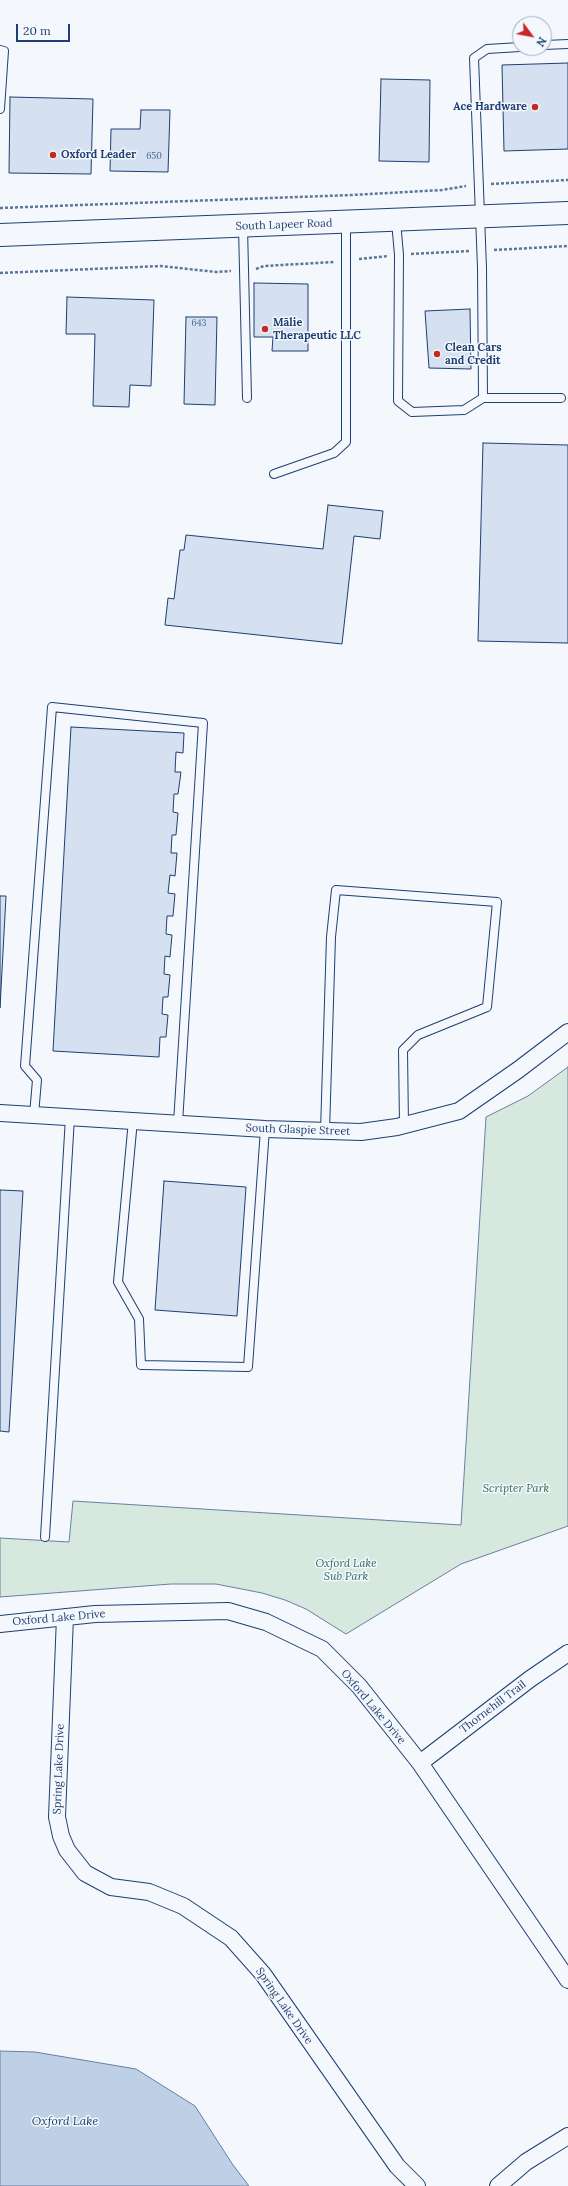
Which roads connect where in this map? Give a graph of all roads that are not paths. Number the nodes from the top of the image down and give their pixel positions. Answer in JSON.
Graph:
{"nodes":[{"id":1,"x":568,"y":44,"type":"edge"},
{"id":2,"x":552,"y":45,"type":"edge"},
{"id":3,"x":512,"y":47,"type":"edge"},
{"id":4,"x":0,"y":50,"type":"edge"},
{"id":5,"x":0,"y":109,"type":"edge"},
{"id":6,"x":568,"y":213,"type":"edge"},
{"id":7,"x":479,"y":217,"type":"junction"},
{"id":8,"x":396,"y":220,"type":"junction"},
{"id":9,"x":346,"y":222,"type":"junction"},
{"id":10,"x":243,"y":226,"type":"junction"},
{"id":11,"x":0,"y":235,"type":"edge"},
{"id":12,"x":246,"y":398,"type":"dead end"},
{"id":13,"x":483,"y":398,"type":"junction"},
{"id":14,"x":561,"y":398,"type":"dead end"},
{"id":15,"x":274,"y":474,"type":"dead end"},
{"id":16,"x":568,"y":1032,"type":"edge"},
{"id":17,"x":0,"y":1113,"type":"edge"},
{"id":18,"x":34,"y":1115,"type":"junction"},
{"id":19,"x":70,"y":1116,"type":"junction"},
{"id":20,"x":133,"y":1120,"type":"junction"},
{"id":21,"x":178,"y":1123,"type":"junction"},
{"id":22,"x":404,"y":1126,"type":"junction"},
{"id":23,"x":265,"y":1129,"type":"junction"},
{"id":24,"x":325,"y":1131,"type":"junction"},
{"id":25,"x":46,"y":1537,"type":"dead end"},
{"id":26,"x":65,"y":1617,"type":"junction"},
{"id":27,"x":0,"y":1624,"type":"edge"},
{"id":28,"x":568,"y":1653,"type":"edge"},
{"id":29,"x":420,"y":1763,"type":"junction"},
{"id":30,"x":568,"y":1980,"type":"edge"},
{"id":31,"x":568,"y":2136,"type":"edge"},
{"id":32,"x":417,"y":2186,"type":"edge"},
{"id":33,"x":498,"y":2186,"type":"edge"}],
"edges":[{"from":1,"to":2,"type":"lane"},
{"from":3,"to":7,"type":"lane"},
{"from":4,"to":5,"type":"lane"},
{"from":6,"to":7,"type":"main road","name":"South Lapeer Road"},
{"from":7,"to":8,"type":"main road","name":"South Lapeer Road"},
{"from":7,"to":13,"type":"lane"},
{"from":8,"to":9,"type":"main road","name":"South Lapeer Road"},
{"from":8,"to":13,"type":"lane"},
{"from":9,"to":10,"type":"main road","name":"South Lapeer Road"},
{"from":9,"to":15,"type":"lane"},
{"from":10,"to":11,"type":"main road","name":"South Lapeer Road"},
{"from":10,"to":12,"type":"lane"},
{"from":13,"to":14,"type":"lane"},
{"from":16,"to":22,"type":"street","name":"South Glaspie Street"},
{"from":17,"to":18,"type":"street","name":"South Glaspie Street"},
{"from":18,"to":19,"type":"street","name":"South Glaspie Street"},
{"from":18,"to":21,"type":"lane"},
{"from":19,"to":20,"type":"street","name":"South Glaspie Street"},
{"from":19,"to":25,"type":"lane"},
{"from":20,"to":21,"type":"street","name":"South Glaspie Street"},
{"from":20,"to":23,"type":"lane"},
{"from":21,"to":23,"type":"street","name":"South Glaspie Street"},
{"from":22,"to":24,"type":"street","name":"South Glaspie Street"},
{"from":22,"to":24,"type":"lane"},
{"from":23,"to":24,"type":"street","name":"South Glaspie Street"},
{"from":26,"to":27,"type":"street","name":"Oxford Lake Drive"},
{"from":26,"to":29,"type":"street","name":"Oxford Lake Drive"},
{"from":26,"to":32,"type":"street","name":"Spring Lake Drive"},
{"from":28,"to":29,"type":"street","name":"Thornehill Trail"},
{"from":29,"to":30,"type":"street","name":"Oxford Lake Drive"},
{"from":31,"to":33,"type":"street"}]}
